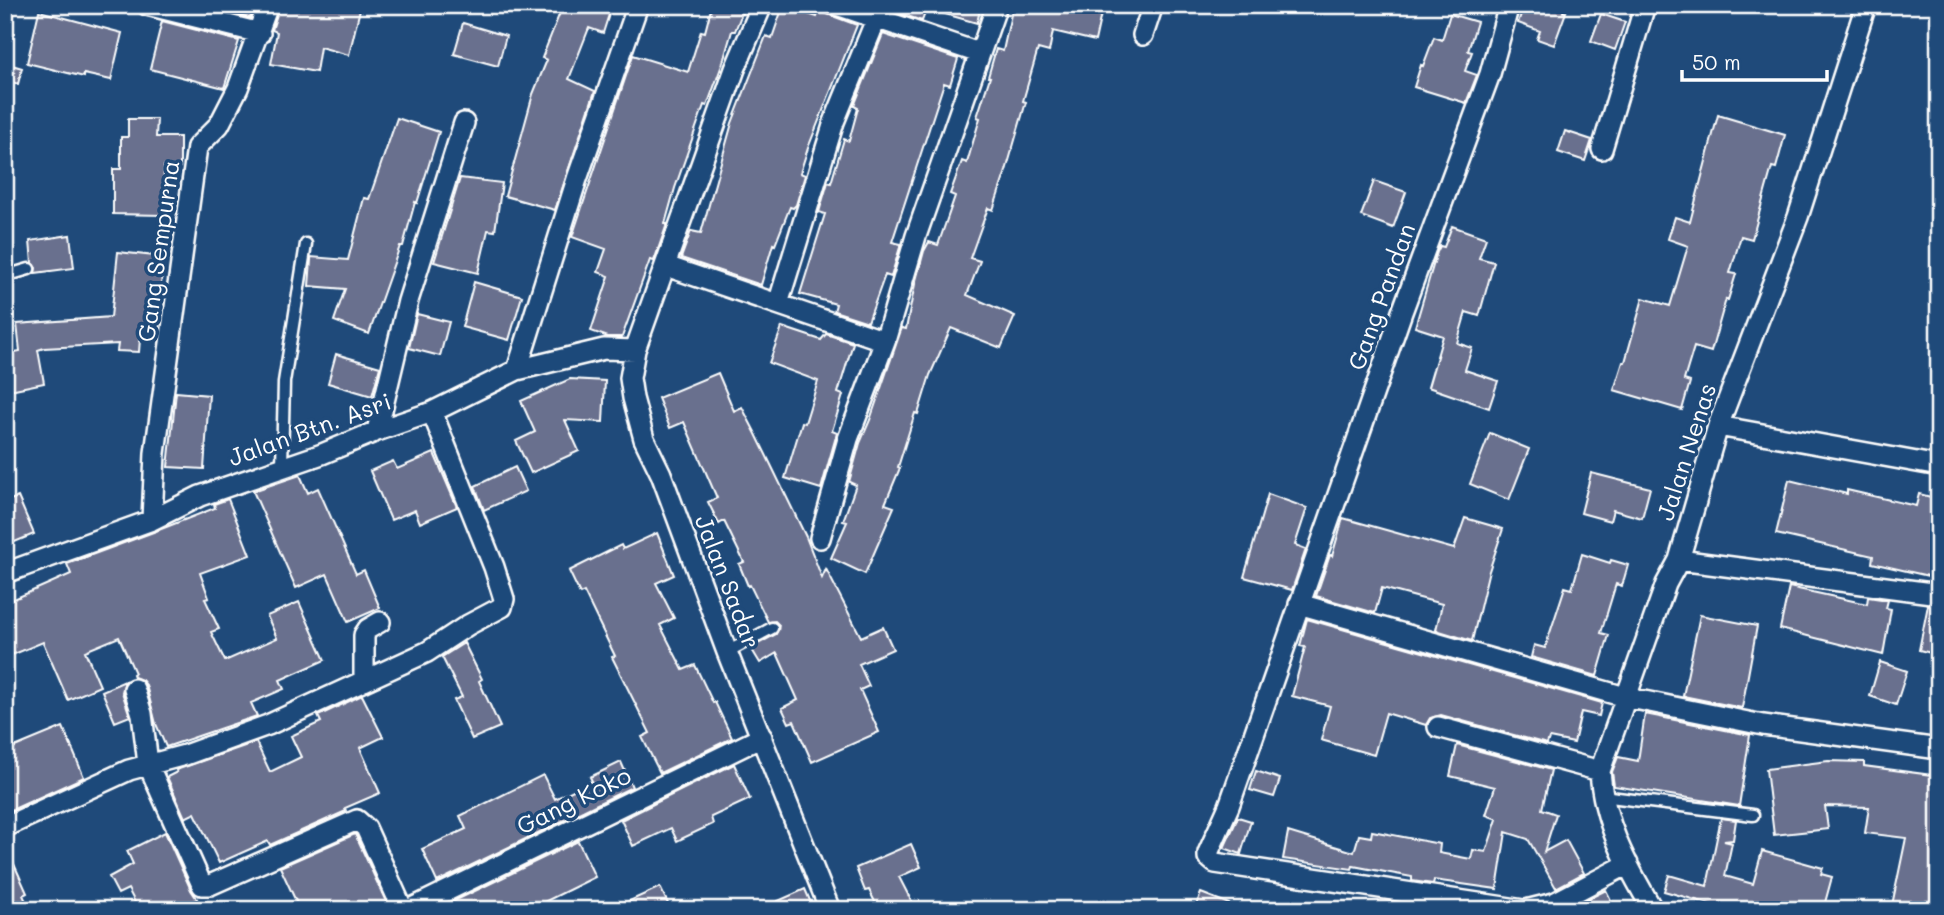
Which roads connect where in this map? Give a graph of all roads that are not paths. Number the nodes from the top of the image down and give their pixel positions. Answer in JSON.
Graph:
{"nodes":[{"id":1,"x":147,"y":5,"type":"edge"},
{"id":2,"x":268,"y":5,"type":"edge"},
{"id":3,"x":638,"y":5,"type":"edge"},
{"id":4,"x":762,"y":5,"type":"edge"},
{"id":5,"x":836,"y":5,"type":"edge"},
{"id":6,"x":997,"y":5,"type":"edge"},
{"id":7,"x":1153,"y":5,"type":"edge"},
{"id":8,"x":1509,"y":5,"type":"edge"},
{"id":9,"x":1645,"y":5,"type":"edge"},
{"id":10,"x":1866,"y":5,"type":"edge"},
{"id":11,"x":880,"y":12,"type":"edge"},
{"id":12,"x":260,"y":33,"type":"junction"},
{"id":13,"x":1143,"y":36,"type":"dead end"},
{"id":14,"x":979,"y":53,"type":"junction"},
{"id":15,"x":464,"y":123,"type":"dead end"},
{"id":16,"x":1602,"y":149,"type":"dead end"},
{"id":17,"x":306,"y":244,"type":"dead end"},
{"id":18,"x":666,"y":266,"type":"junction"},
{"id":19,"x":29,"y":269,"type":"dead end"},
{"id":20,"x":5,"y":276,"type":"edge"},
{"id":21,"x":778,"y":304,"type":"junction"},
{"id":22,"x":885,"y":341,"type":"junction"},
{"id":23,"x":635,"y":350,"type":"junction"},
{"id":24,"x":517,"y":370,"type":"junction"},
{"id":25,"x":432,"y":412,"type":"junction"},
{"id":26,"x":1718,"y":426,"type":"junction"},
{"id":27,"x":377,"y":431,"type":"junction"},
{"id":28,"x":282,"y":466,"type":"junction"},
{"id":29,"x":1939,"y":466,"type":"edge"},
{"id":30,"x":152,"y":520,"type":"junction"},
{"id":31,"x":820,"y":538,"type":"dead end"},
{"id":32,"x":1679,"y":559,"type":"junction"},
{"id":33,"x":5,"y":572,"type":"edge"},
{"id":34,"x":1939,"y":594,"type":"edge"},
{"id":35,"x":1299,"y":604,"type":"junction"},
{"id":36,"x":380,"y":622,"type":"dead end"},
{"id":37,"x":772,"y":628,"type":"dead end"},
{"id":38,"x":727,"y":652,"type":"junction"},
{"id":39,"x":364,"y":681,"type":"junction"},
{"id":40,"x":134,"y":689,"type":"dead end"},
{"id":41,"x":1625,"y":696,"type":"junction"},
{"id":42,"x":1438,"y":727,"type":"dead end"},
{"id":43,"x":762,"y":737,"type":"junction"},
{"id":44,"x":1939,"y":750,"type":"edge"},
{"id":45,"x":148,"y":764,"type":"junction"},
{"id":46,"x":1600,"y":771,"type":"junction"},
{"id":47,"x":1602,"y":796,"type":"junction"},
{"id":48,"x":1753,"y":814,"type":"dead end"},
{"id":49,"x":5,"y":827,"type":"edge"},
{"id":50,"x":1628,"y":864,"type":"junction"},
{"id":51,"x":405,"y":910,"type":"edge"},
{"id":52,"x":830,"y":910,"type":"edge"},
{"id":53,"x":1525,"y":910,"type":"edge"},
{"id":54,"x":1653,"y":910,"type":"edge"}],
"edges":[{"from":1,"to":12,"type":"street"},
{"from":2,"to":12,"type":"street","name":"Gang Sempurna"},
{"from":3,"to":24,"type":"street"},
{"from":4,"to":18,"type":"street","name":"Jalan Sadar"},
{"from":5,"to":11,"type":"street"},
{"from":6,"to":14,"type":"street"},
{"from":7,"to":13,"type":"street"},
{"from":8,"to":35,"type":"street","name":"Gang Pandan"},
{"from":9,"to":16,"type":"street"},
{"from":10,"to":26,"type":"street","name":"Jalan Nenas"},
{"from":11,"to":14,"type":"street"},
{"from":11,"to":21,"type":"street"},
{"from":12,"to":30,"type":"street","name":"Gang Sempurna"},
{"from":14,"to":22,"type":"street"},
{"from":15,"to":27,"type":"street"},
{"from":17,"to":28,"type":"lane"},
{"from":18,"to":21,"type":"street"},
{"from":18,"to":23,"type":"street","name":"Jalan Sadar"},
{"from":19,"to":20,"type":"lane"},
{"from":21,"to":22,"type":"street"},
{"from":22,"to":31,"type":"street"},
{"from":23,"to":24,"type":"street","name":"Jalan Btn. Asri"},
{"from":23,"to":38,"type":"street","name":"Jalan Sadar"},
{"from":24,"to":25,"type":"street","name":"Jalan Btn. Asri"},
{"from":25,"to":27,"type":"street","name":"Jalan Btn. Asri"},
{"from":25,"to":39,"type":"street"},
{"from":26,"to":29,"type":"street"},
{"from":26,"to":32,"type":"street","name":"Jalan Nenas"},
{"from":27,"to":28,"type":"street","name":"Jalan Btn. Asri"},
{"from":28,"to":30,"type":"street","name":"Jalan Btn. Asri"},
{"from":30,"to":33,"type":"street","name":"Jalan Btn. Asri"},
{"from":32,"to":34,"type":"street"},
{"from":32,"to":41,"type":"street","name":"Jalan Nenas"},
{"from":35,"to":41,"type":"street"},
{"from":35,"to":53,"type":"street","name":"Gang Pandan"},
{"from":36,"to":39,"type":"street"},
{"from":37,"to":38,"type":"lane"},
{"from":38,"to":43,"type":"street","name":"Jalan Sadar"},
{"from":39,"to":45,"type":"street"},
{"from":40,"to":45,"type":"street"},
{"from":41,"to":44,"type":"street"},
{"from":41,"to":46,"type":"street","name":"Jalan Nenas"},
{"from":42,"to":46,"type":"street"},
{"from":43,"to":51,"type":"street","name":"Gang Koko"},
{"from":43,"to":52,"type":"street","name":"Jalan Sadar"},
{"from":45,"to":49,"type":"street"},
{"from":45,"to":51,"type":"street"},
{"from":46,"to":47,"type":"street","name":"Jalan Nenas"},
{"from":47,"to":48,"type":"lane"},
{"from":47,"to":50,"type":"street","name":"Jalan Nenas"},
{"from":50,"to":53,"type":"street"},
{"from":50,"to":54,"type":"street","name":"Jalan Nenas"}]}
